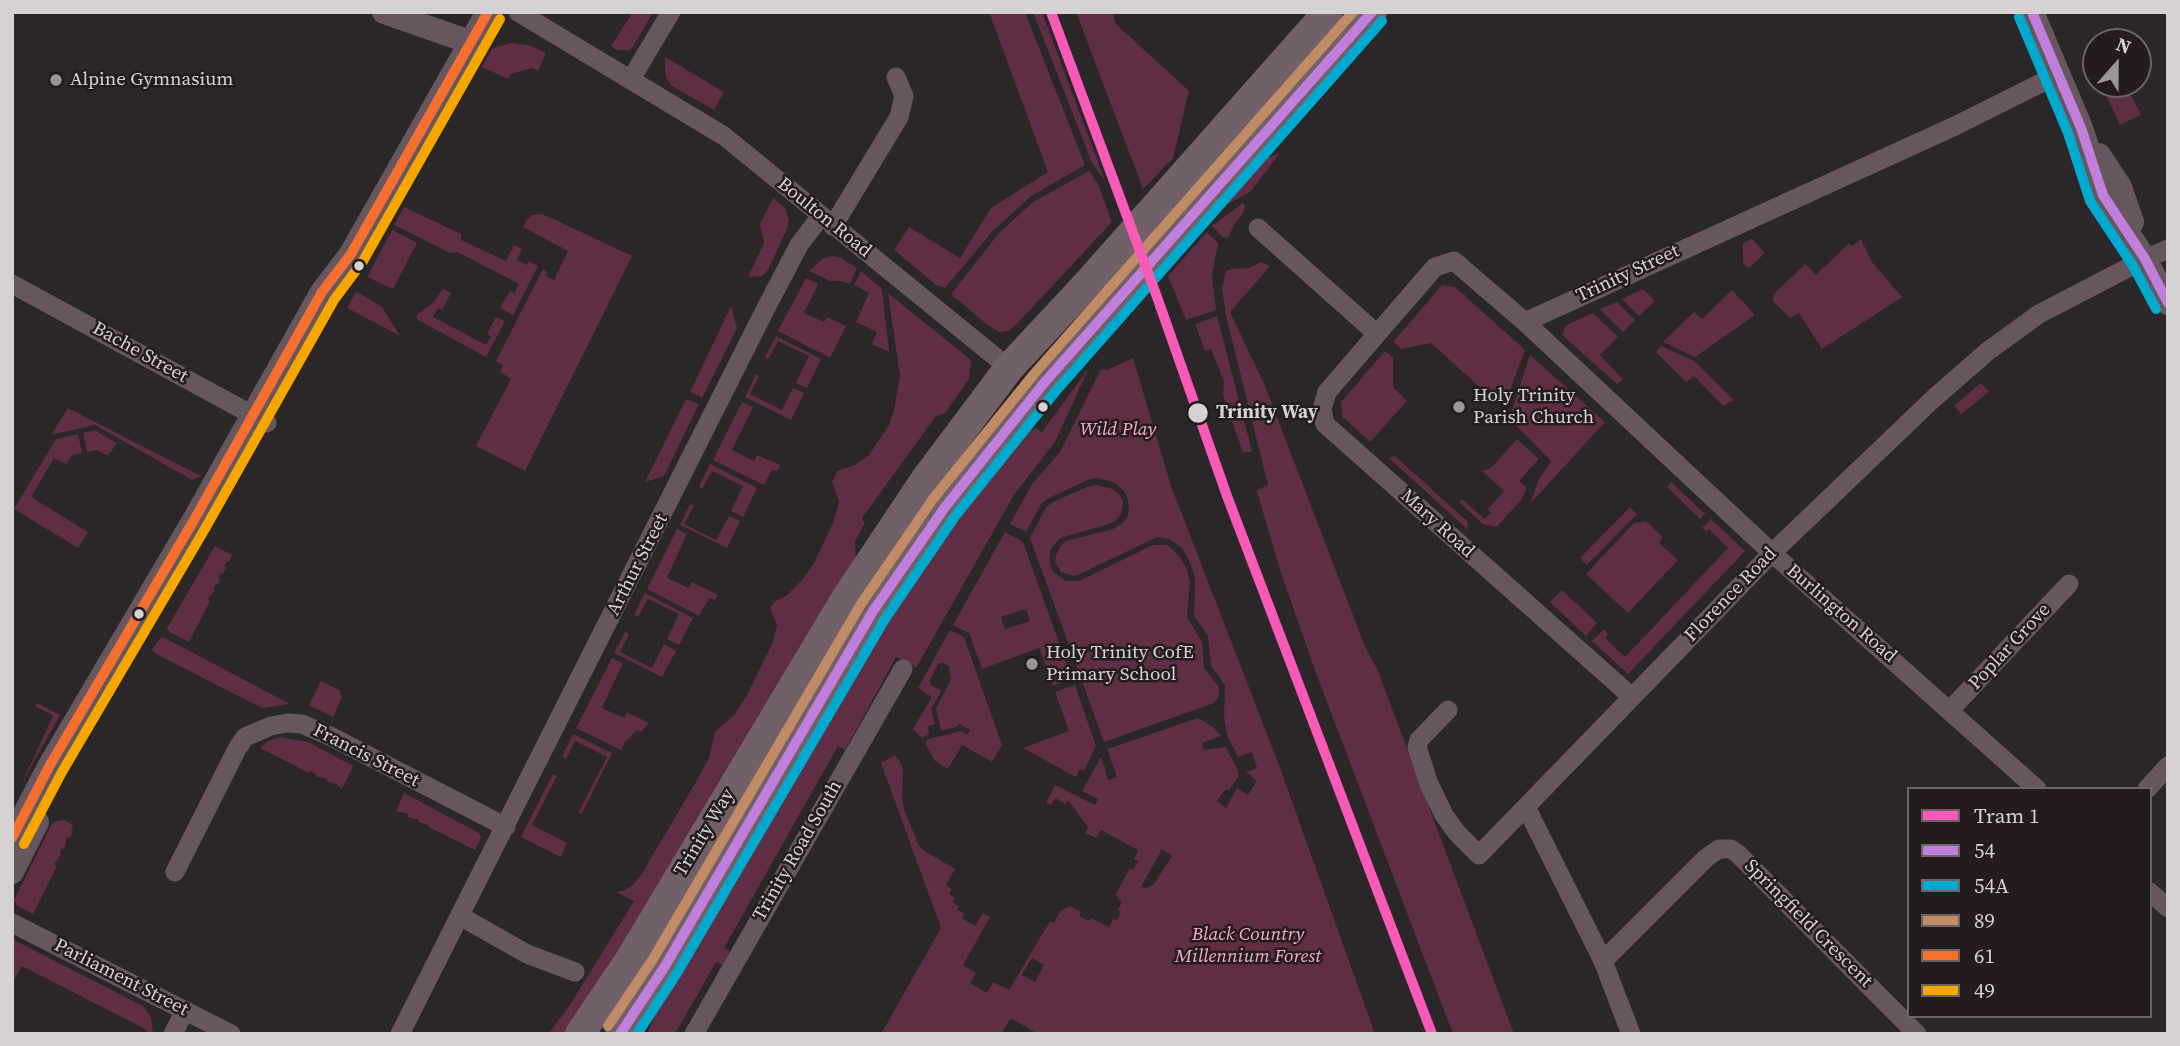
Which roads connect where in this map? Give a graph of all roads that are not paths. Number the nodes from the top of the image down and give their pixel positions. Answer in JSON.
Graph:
{"nodes":[{"id":1,"x":384,"y":12,"type":"edge"},
{"id":2,"x":488,"y":12,"type":"edge"},
{"id":3,"x":517,"y":12,"type":"edge"},
{"id":4,"x":671,"y":12,"type":"edge"},
{"id":5,"x":1328,"y":12,"type":"edge"},
{"id":6,"x":1372,"y":12,"type":"edge"},
{"id":7,"x":2032,"y":12,"type":"edge"},
{"id":8,"x":470,"y":42,"type":"junction"},
{"id":9,"x":2059,"y":74,"type":"junction"},
{"id":10,"x":896,"y":77,"type":"dead end"},
{"id":11,"x":631,"y":79,"type":"junction"},
{"id":12,"x":827,"y":221,"type":"junction"},
{"id":13,"x":1258,"y":228,"type":"dead end"},
{"id":14,"x":2156,"y":254,"type":"edge"},
{"id":15,"x":12,"y":284,"type":"edge"},
{"id":16,"x":2168,"y":303,"type":"edge"},
{"id":17,"x":1525,"y":322,"type":"junction"},
{"id":18,"x":1377,"y":334,"type":"junction"},
{"id":19,"x":1009,"y":368,"type":"junction"},
{"id":20,"x":260,"y":419,"type":"junction"},
{"id":21,"x":1772,"y":553,"type":"junction"},
{"id":22,"x":2069,"y":584,"type":"dead end"},
{"id":23,"x":903,"y":669,"type":"dead end"},
{"id":24,"x":1632,"y":697,"type":"junction"},
{"id":25,"x":1448,"y":709,"type":"dead end"},
{"id":26,"x":1950,"y":710,"type":"junction"},
{"id":27,"x":2168,"y":766,"type":"edge"},
{"id":28,"x":2035,"y":787,"type":"edge"},
{"id":29,"x":2149,"y":787,"type":"edge"},
{"id":30,"x":1526,"y":807,"type":"junction"},
{"id":31,"x":506,"y":827,"type":"junction"},
{"id":32,"x":12,"y":838,"type":"edge"},
{"id":33,"x":12,"y":872,"type":"edge"},
{"id":34,"x":175,"y":872,"type":"dead end"},
{"id":35,"x":2152,"y":894,"type":"edge"},
{"id":36,"x":2168,"y":908,"type":"edge"},
{"id":37,"x":460,"y":916,"type":"junction"},
{"id":38,"x":12,"y":923,"type":"edge"},
{"id":39,"x":1603,"y":961,"type":"junction"},
{"id":40,"x":575,"y":972,"type":"dead end"},
{"id":41,"x":185,"y":1010,"type":"junction"},
{"id":42,"x":173,"y":1034,"type":"edge"},
{"id":43,"x":231,"y":1034,"type":"edge"},
{"id":44,"x":400,"y":1034,"type":"edge"},
{"id":45,"x":580,"y":1034,"type":"edge"},
{"id":46,"x":620,"y":1034,"type":"edge"},
{"id":47,"x":694,"y":1034,"type":"edge"},
{"id":48,"x":1631,"y":1034,"type":"edge"},
{"id":49,"x":1917,"y":1034,"type":"edge"}],
"edges":[{"from":1,"to":8,"type":"street"},
{"from":2,"to":8,"type":"street"},
{"from":3,"to":11,"type":"street","name":"Boulton Road"},
{"from":4,"to":11,"type":"street"},
{"from":5,"to":19,"type":"main road","name":"Trinity Way"},
{"from":6,"to":46,"type":"main road","name":"Trinity Way"},
{"from":7,"to":9,"type":"street"},
{"from":8,"to":20,"type":"street"},
{"from":9,"to":14,"type":"street"},
{"from":9,"to":17,"type":"street","name":"Trinity Street"},
{"from":10,"to":12,"type":"street","name":"Arthur Street"},
{"from":11,"to":12,"type":"street","name":"Boulton Road"},
{"from":12,"to":19,"type":"street","name":"Boulton Road"},
{"from":12,"to":31,"type":"street","name":"Arthur Street"},
{"from":13,"to":18,"type":"street"},
{"from":14,"to":16,"type":"street"},
{"from":14,"to":21,"type":"street","name":"Florence Road"},
{"from":15,"to":20,"type":"street","name":"Bache Street"},
{"from":17,"to":18,"type":"street"},
{"from":17,"to":21,"type":"street","name":"Burlington Road"},
{"from":18,"to":24,"type":"street","name":"Mary Road"},
{"from":19,"to":45,"type":"main road","name":"Trinity Way"},
{"from":20,"to":32,"type":"street"},
{"from":20,"to":33,"type":"street"},
{"from":21,"to":24,"type":"street","name":"Florence Road"},
{"from":21,"to":26,"type":"street","name":"Burlington Road"},
{"from":22,"to":26,"type":"street","name":"Poplar Grove"},
{"from":23,"to":47,"type":"street","name":"Trinity Road South"},
{"from":24,"to":30,"type":"street","name":"Florence Road"},
{"from":25,"to":30,"type":"street","name":"Florence Road"},
{"from":26,"to":28,"type":"street","name":"Burlington Road"},
{"from":27,"to":29,"type":"street"},
{"from":30,"to":39,"type":"street"},
{"from":31,"to":34,"type":"street","name":"Francis Street"},
{"from":31,"to":37,"type":"street","name":"Arthur Street"},
{"from":35,"to":36,"type":"street"},
{"from":37,"to":40,"type":"street"},
{"from":37,"to":44,"type":"street","name":"Arthur Street"},
{"from":38,"to":41,"type":"street","name":"Parliament Street"},
{"from":39,"to":48,"type":"street"},
{"from":39,"to":49,"type":"street","name":"Springfield Crescent"},
{"from":41,"to":42,"type":"street"},
{"from":41,"to":43,"type":"street","name":"Parliament Street"}]}
